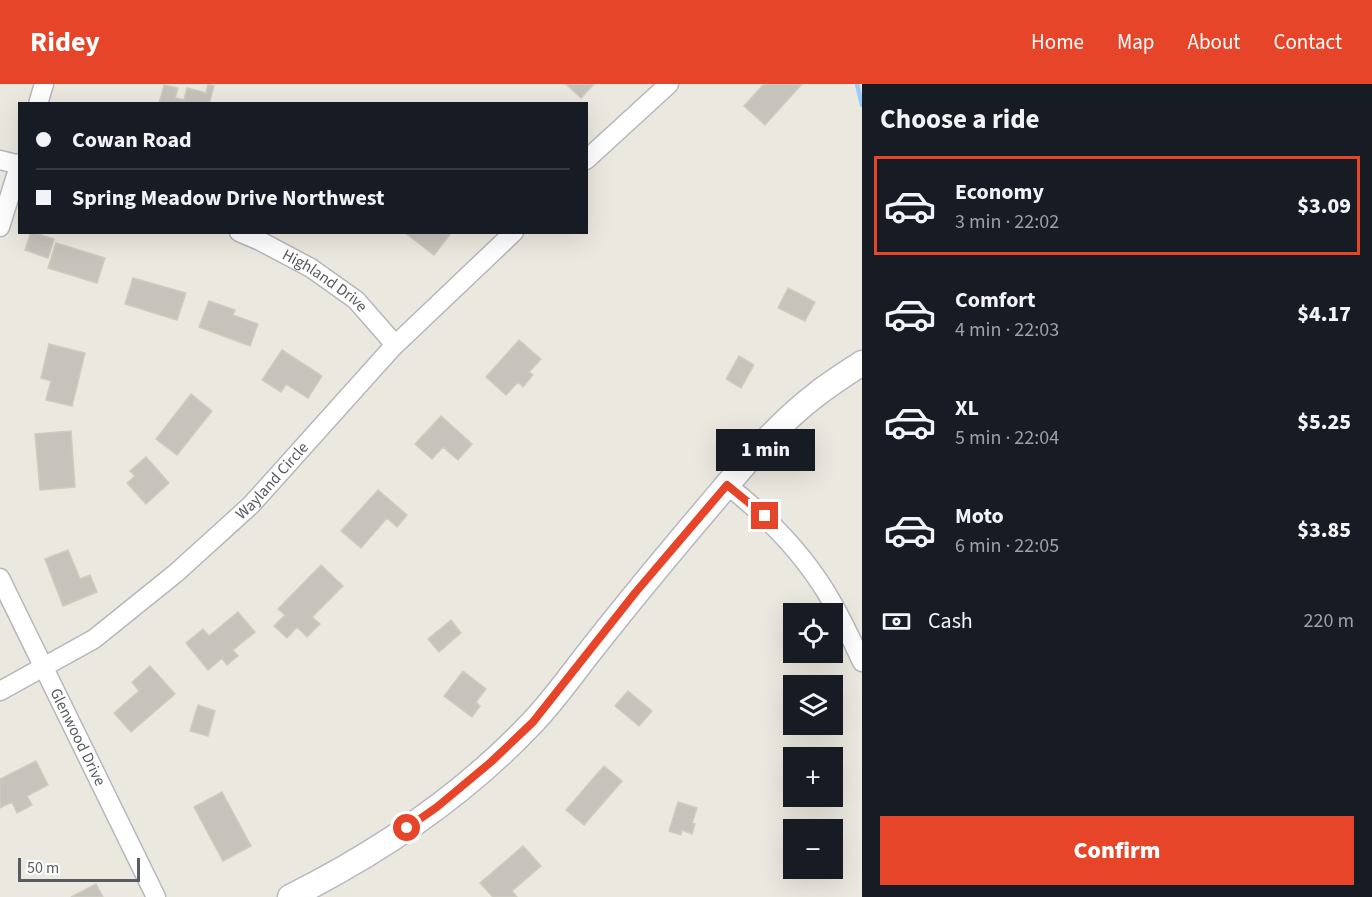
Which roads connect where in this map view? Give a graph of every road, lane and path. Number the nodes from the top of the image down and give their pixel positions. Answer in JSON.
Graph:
{"nodes":[{"id":1,"x":44,"y":84,"type":"edge"},
{"id":2,"x":669,"y":84,"type":"edge"},
{"id":3,"x":39,"y":102,"type":"edge"},
{"id":4,"x":588,"y":158,"type":"edge"},
{"id":5,"x":0,"y":160,"type":"edge"},
{"id":6,"x":18,"y":164,"type":"edge"},
{"id":7,"x":18,"y":167,"type":"edge"},
{"id":8,"x":0,"y":227,"type":"edge"},
{"id":9,"x":244,"y":234,"type":"edge"},
{"id":10,"x":512,"y":234,"type":"edge"},
{"id":11,"x":392,"y":348,"type":"junction"},
{"id":12,"x":862,"y":363,"type":"edge"},
{"id":13,"x":727,"y":485,"type":"junction"},
{"id":14,"x":0,"y":578,"type":"edge"},
{"id":15,"x":862,"y":662,"type":"edge"},
{"id":16,"x":43,"y":668,"type":"junction"},
{"id":17,"x":0,"y":691,"type":"edge"},
{"id":18,"x":156,"y":897,"type":"edge"},
{"id":19,"x":290,"y":897,"type":"edge"}],
"edges":[{"from":1,"to":3,"type":"street"},
{"from":2,"to":4,"type":"street"},
{"from":5,"to":6,"type":"street"},
{"from":7,"to":8,"type":"street"},
{"from":9,"to":11,"type":"street","name":"Highland Drive"},
{"from":10,"to":11,"type":"street","name":"Wayland Circle"},
{"from":11,"to":16,"type":"street","name":"Wayland Circle"},
{"from":12,"to":13,"type":"main road"},
{"from":13,"to":15,"type":"street"},
{"from":13,"to":19,"type":"main road"},
{"from":14,"to":16,"type":"street","name":"Glenwood Drive"},
{"from":16,"to":17,"type":"street","name":"Wayland Circle"},
{"from":16,"to":18,"type":"street","name":"Glenwood Drive"}]}
